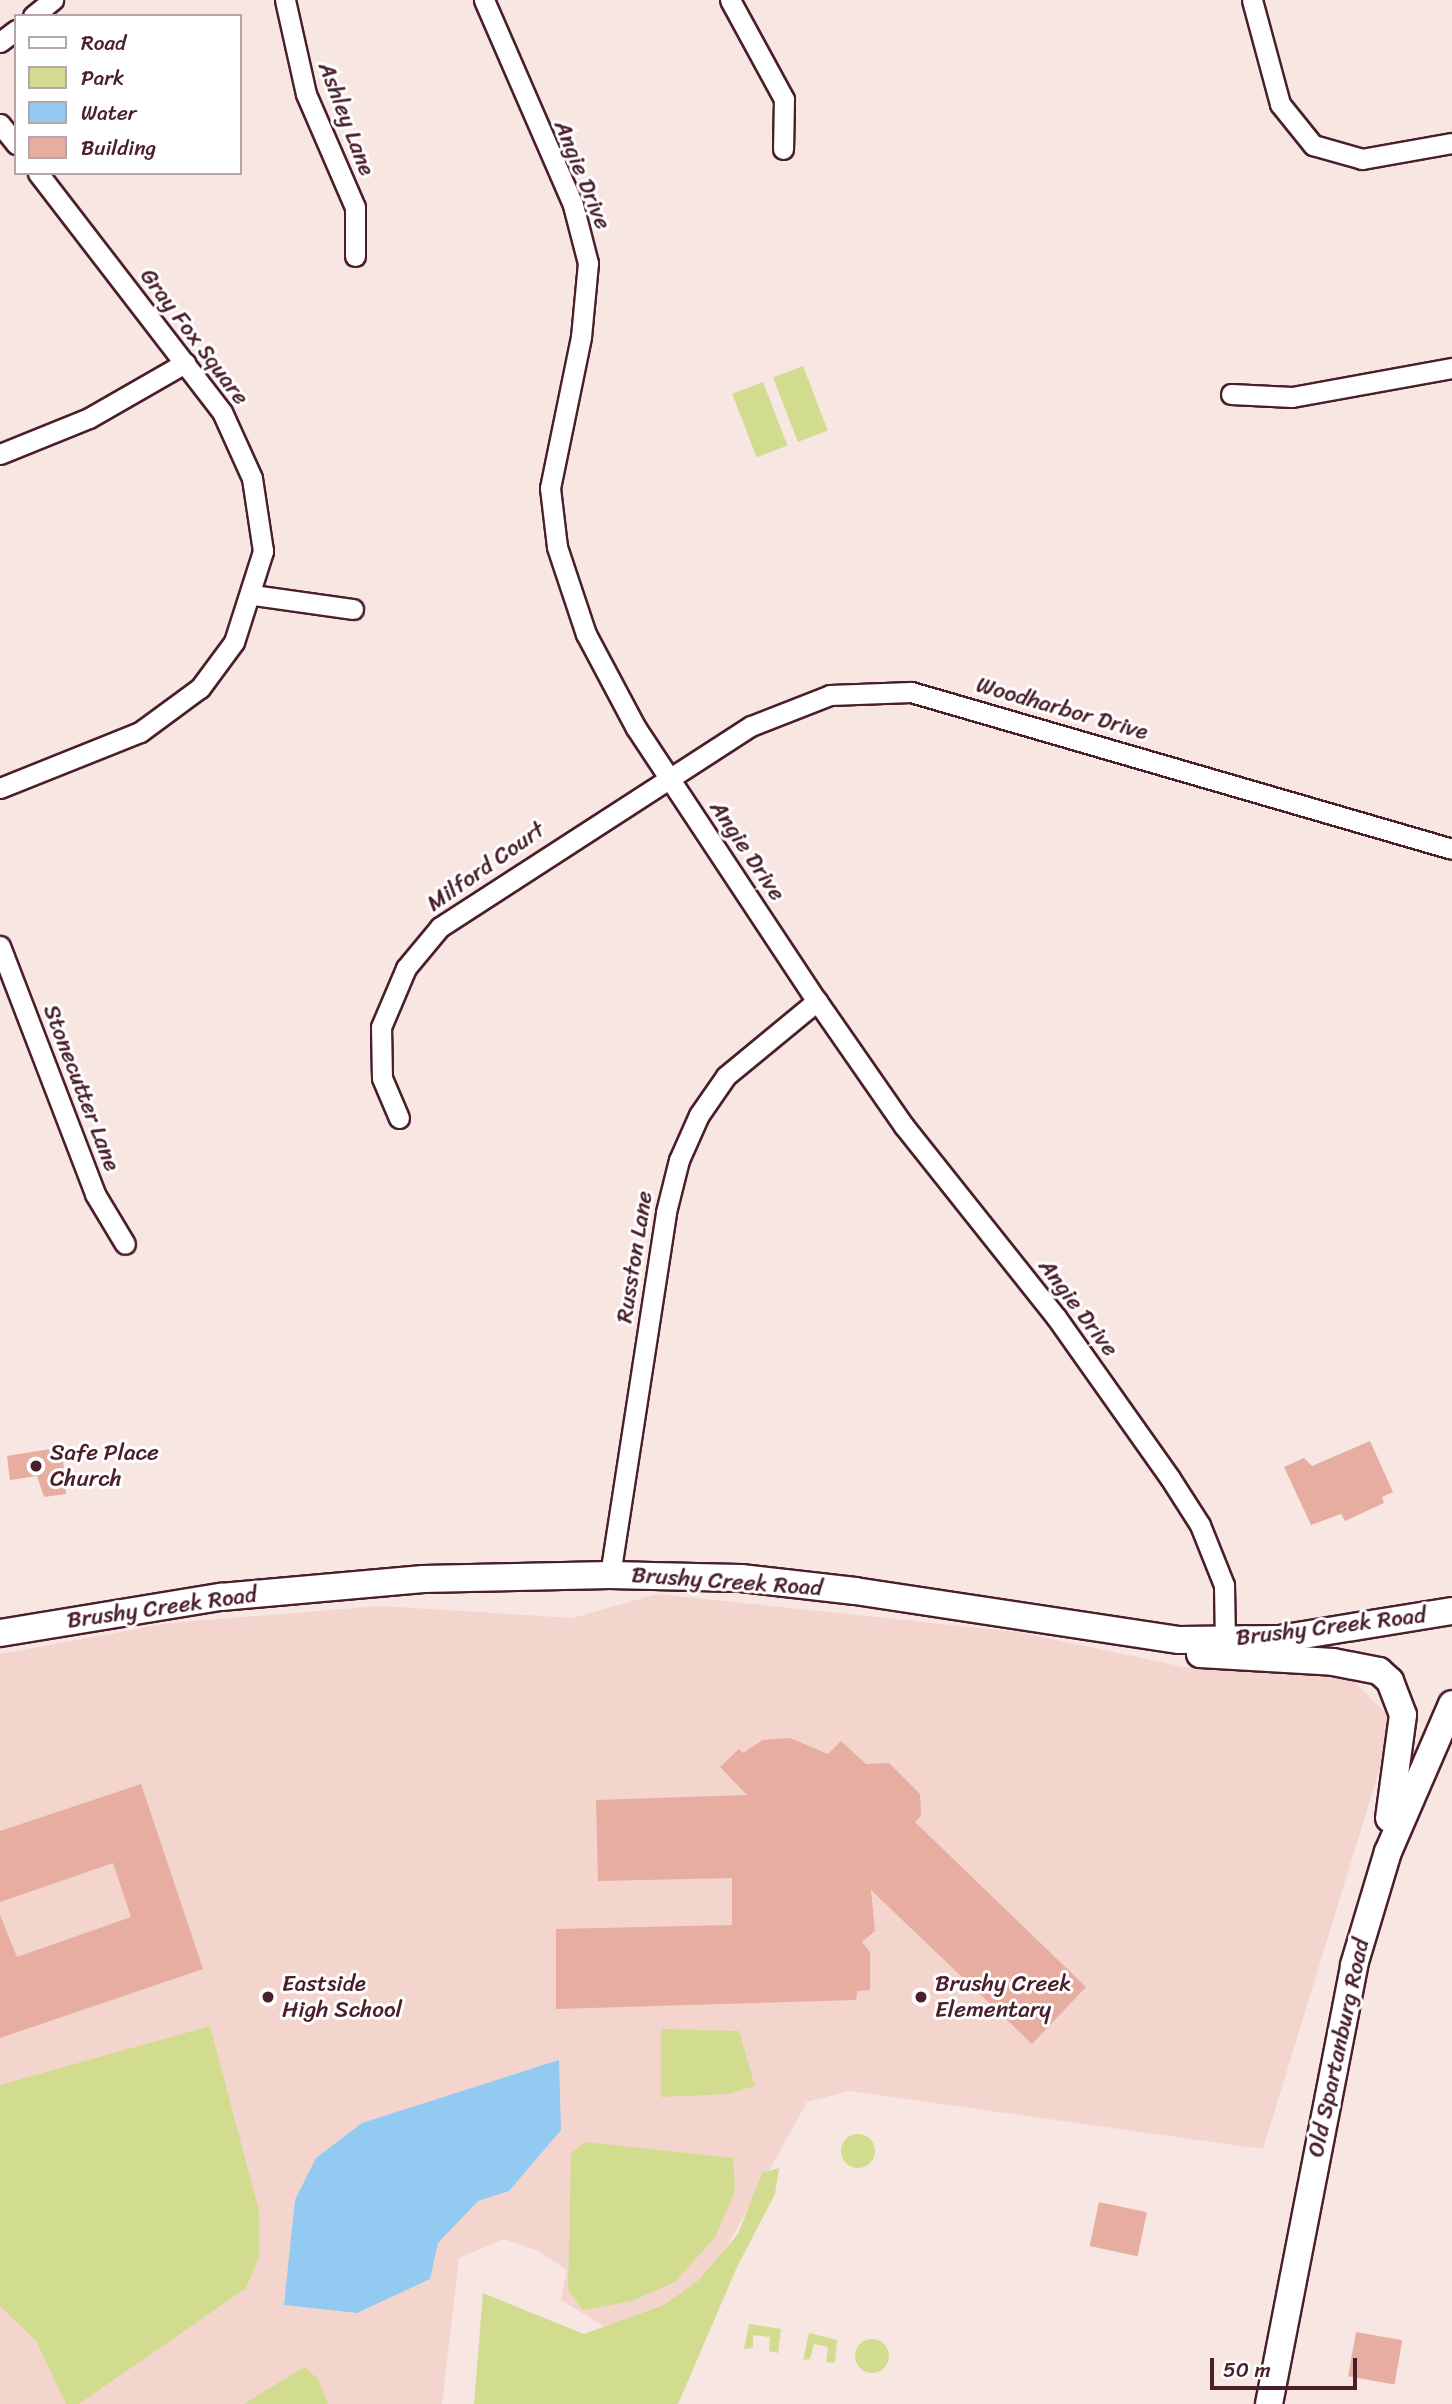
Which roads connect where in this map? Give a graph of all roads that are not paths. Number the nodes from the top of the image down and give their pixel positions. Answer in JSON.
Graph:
{"nodes":[{"id":1,"x":53,"y":0,"type":"edge"},
{"id":2,"x":285,"y":0,"type":"edge"},
{"id":3,"x":484,"y":0,"type":"edge"},
{"id":4,"x":730,"y":0,"type":"edge"},
{"id":5,"x":1252,"y":0,"type":"edge"},
{"id":6,"x":36,"y":14,"type":"edge"},
{"id":7,"x":0,"y":124,"type":"edge"},
{"id":8,"x":14,"y":142,"type":"edge"},
{"id":9,"x":1452,"y":143,"type":"edge"},
{"id":10,"x":783,"y":149,"type":"dead end"},
{"id":11,"x":40,"y":175,"type":"edge"},
{"id":12,"x":355,"y":256,"type":"dead end"},
{"id":13,"x":185,"y":363,"type":"junction"},
{"id":14,"x":1452,"y":368,"type":"edge"},
{"id":15,"x":1231,"y":394,"type":"dead end"},
{"id":16,"x":0,"y":454,"type":"edge"},
{"id":17,"x":253,"y":595,"type":"junction"},
{"id":18,"x":353,"y":609,"type":"dead end"},
{"id":19,"x":668,"y":777,"type":"junction"},
{"id":20,"x":0,"y":788,"type":"edge"},
{"id":21,"x":1452,"y":849,"type":"edge"},
{"id":22,"x":0,"y":946,"type":"edge"},
{"id":23,"x":817,"y":1001,"type":"junction"},
{"id":24,"x":399,"y":1118,"type":"dead end"},
{"id":25,"x":125,"y":1244,"type":"dead end"},
{"id":26,"x":610,"y":1575,"type":"junction"},
{"id":27,"x":1452,"y":1611,"type":"edge"},
{"id":28,"x":1093,"y":1627,"type":"junction"},
{"id":29,"x":0,"y":1633,"type":"edge"},
{"id":30,"x":1226,"y":1641,"type":"junction"},
{"id":31,"x":1452,"y":1704,"type":"edge"},
{"id":32,"x":1380,"y":1877,"type":"junction"},
{"id":33,"x":1269,"y":2404,"type":"edge"}],
"edges":[{"from":1,"to":6,"type":"street"},
{"from":2,"to":12,"type":"street","name":"Ashley Lane"},
{"from":3,"to":19,"type":"street","name":"Angie Drive"},
{"from":4,"to":10,"type":"street"},
{"from":5,"to":9,"type":"street"},
{"from":7,"to":8,"type":"street"},
{"from":11,"to":13,"type":"street","name":"Gray Fox Square"},
{"from":13,"to":16,"type":"street"},
{"from":13,"to":17,"type":"street","name":"Gray Fox Square"},
{"from":14,"to":15,"type":"street"},
{"from":17,"to":18,"type":"street"},
{"from":17,"to":20,"type":"street","name":"Gray Fox Square"},
{"from":19,"to":21,"type":"street","name":"Woodharbor Drive"},
{"from":19,"to":23,"type":"street","name":"Angie Drive"},
{"from":19,"to":24,"type":"street","name":"Milford Court"},
{"from":22,"to":25,"type":"street","name":"Stonecutter Lane"},
{"from":23,"to":26,"type":"street","name":"Russton Lane"},
{"from":23,"to":30,"type":"street","name":"Angie Drive"},
{"from":26,"to":28,"type":"street","name":"Brushy Creek Road"},
{"from":26,"to":29,"type":"street","name":"Brushy Creek Road"},
{"from":27,"to":30,"type":"street","name":"Brushy Creek Road"},
{"from":28,"to":30,"type":"street","name":"Brushy Creek Road"},
{"from":28,"to":32,"type":"street"},
{"from":31,"to":32,"type":"street","name":"Old Spartanburg Road"},
{"from":32,"to":33,"type":"street","name":"Old Spartanburg Road"}]}
